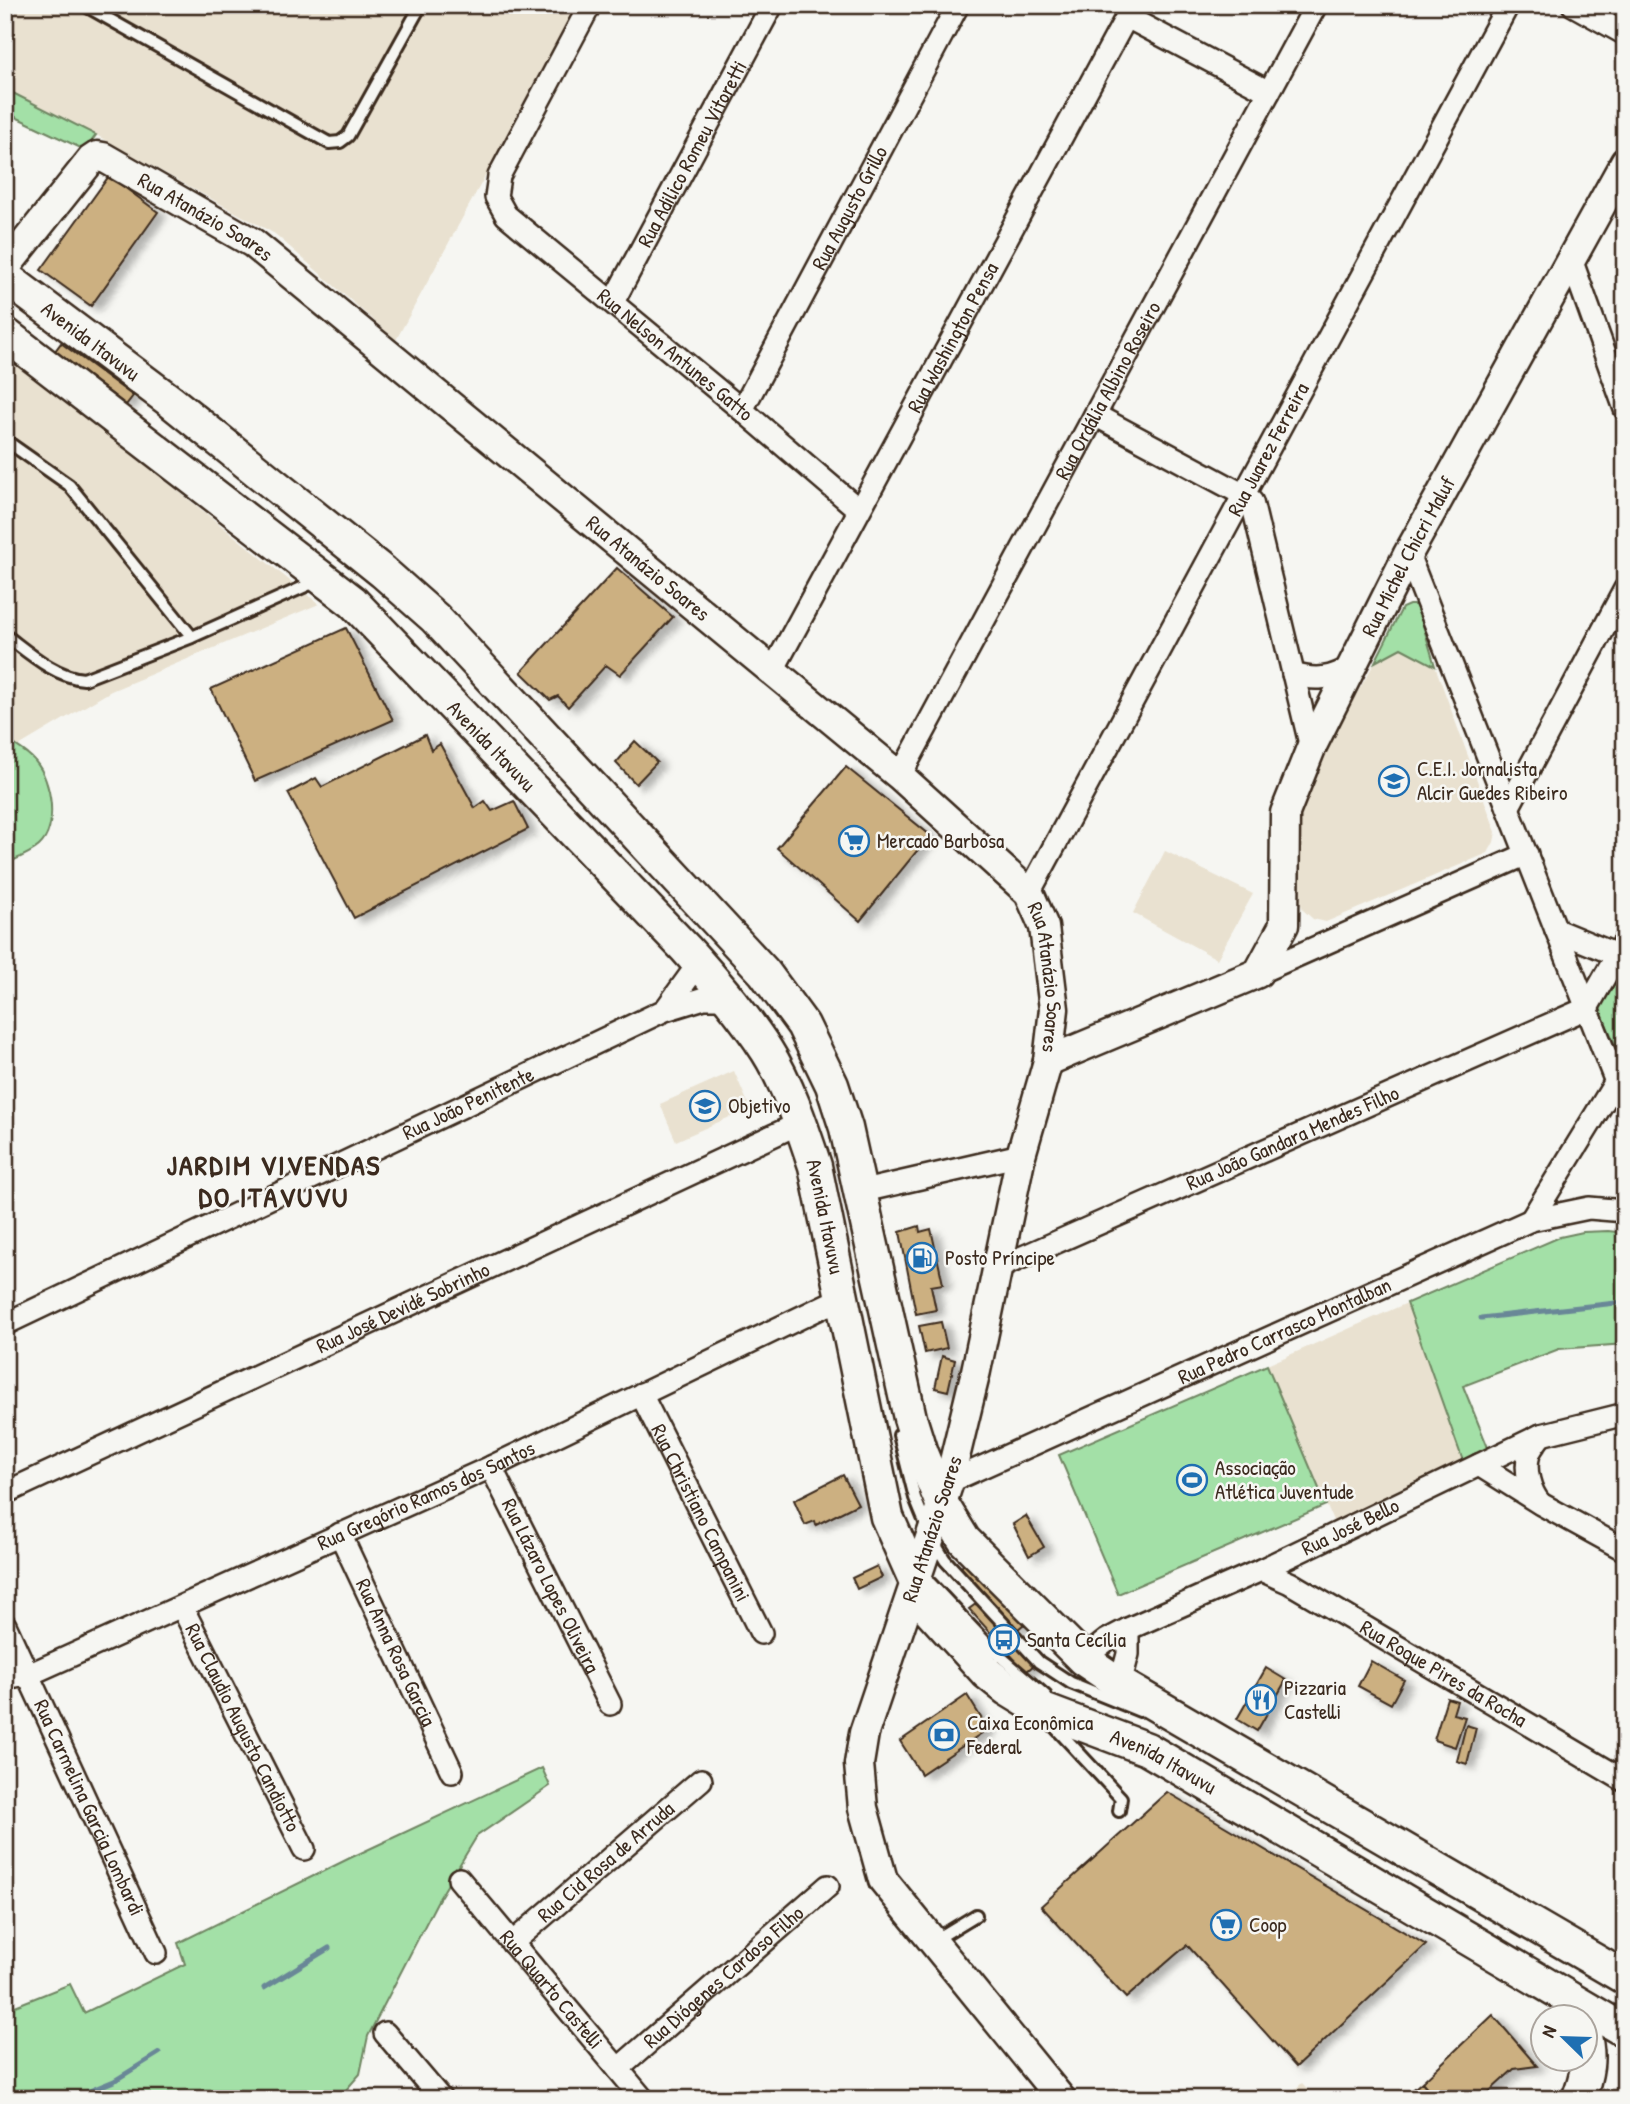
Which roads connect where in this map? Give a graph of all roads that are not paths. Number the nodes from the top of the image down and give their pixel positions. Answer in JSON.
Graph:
{"nodes":[{"id":1,"x":84,"y":5,"type":"edge"},
{"id":2,"x":421,"y":5,"type":"edge"},
{"id":3,"x":590,"y":5,"type":"edge"},
{"id":4,"x":772,"y":5,"type":"edge"},
{"id":5,"x":957,"y":5,"type":"edge"},
{"id":6,"x":1316,"y":5,"type":"edge"},
{"id":7,"x":1573,"y":5,"type":"edge"},
{"id":8,"x":1506,"y":6,"type":"edge"},
{"id":9,"x":1130,"y":11,"type":"edge"},
{"id":10,"x":1625,"y":34,"type":"edge"},
{"id":11,"x":1269,"y":92,"type":"junction"},
{"id":12,"x":1625,"y":162,"type":"edge"},
{"id":13,"x":1571,"y":259,"type":"junction"},
{"id":14,"x":5,"y":268,"type":"edge"},
{"id":15,"x":5,"y":277,"type":"edge"},
{"id":16,"x":613,"y":302,"type":"junction"},
{"id":17,"x":5,"y":334,"type":"edge"},
{"id":18,"x":1625,"y":409,"type":"edge"},
{"id":19,"x":742,"y":410,"type":"junction"},
{"id":20,"x":1095,"y":415,"type":"junction"},
{"id":21,"x":5,"y":440,"type":"edge"},
{"id":22,"x":1244,"y":495,"type":"junction"},
{"id":23,"x":859,"y":510,"type":"junction"},
{"id":24,"x":1217,"y":542,"type":"junction"},
{"id":25,"x":1408,"y":554,"type":"junction"},
{"id":26,"x":1267,"y":564,"type":"junction"},
{"id":27,"x":323,"y":578,"type":"junction"},
{"id":28,"x":1625,"y":589,"type":"edge"},
{"id":29,"x":5,"y":635,"type":"edge"},
{"id":30,"x":192,"y":637,"type":"junction"},
{"id":31,"x":1352,"y":666,"type":"junction"},
{"id":32,"x":773,"y":670,"type":"junction"},
{"id":33,"x":1293,"y":674,"type":"junction"},
{"id":34,"x":1311,"y":748,"type":"junction"},
{"id":35,"x":900,"y":776,"type":"junction"},
{"id":36,"x":1508,"y":808,"type":"junction"},
{"id":37,"x":1527,"y":854,"type":"junction"},
{"id":38,"x":1029,"y":893,"type":"junction"},
{"id":39,"x":1284,"y":925,"type":"junction"},
{"id":40,"x":1556,"y":930,"type":"junction"},
{"id":41,"x":1621,"y":948,"type":"edge"},
{"id":42,"x":1312,"y":949,"type":"junction"},
{"id":43,"x":699,"y":963,"type":"junction"},
{"id":44,"x":1258,"y":973,"type":"junction"},
{"id":45,"x":728,"y":998,"type":"junction"},
{"id":46,"x":1587,"y":1008,"type":"junction"},
{"id":47,"x":665,"y":1010,"type":"junction"},
{"id":48,"x":1048,"y":1061,"type":"junction"},
{"id":49,"x":1620,"y":1075,"type":"edge"},
{"id":50,"x":800,"y":1123,"type":"junction"},
{"id":51,"x":1021,"y":1155,"type":"junction"},
{"id":52,"x":859,"y":1192,"type":"junction"},
{"id":53,"x":1625,"y":1211,"type":"edge"},
{"id":54,"x":1531,"y":1220,"type":"junction"},
{"id":55,"x":826,"y":1224,"type":"junction"},
{"id":56,"x":998,"y":1268,"type":"junction"},
{"id":57,"x":841,"y":1298,"type":"junction"},
{"id":58,"x":885,"y":1309,"type":"junction"},
{"id":59,"x":5,"y":1324,"type":"edge"},
{"id":60,"x":641,"y":1394,"type":"junction"},
{"id":61,"x":1625,"y":1414,"type":"edge"},
{"id":62,"x":1541,"y":1435,"type":"junction"},
{"id":63,"x":1479,"y":1465,"type":"junction"},
{"id":64,"x":491,"y":1467,"type":"junction"},
{"id":65,"x":5,"y":1493,"type":"edge"},
{"id":66,"x":946,"y":1493,"type":"junction"},
{"id":67,"x":1541,"y":1504,"type":"junction"},
{"id":68,"x":340,"y":1534,"type":"junction"},
{"id":69,"x":931,"y":1537,"type":"junction"},
{"id":70,"x":1625,"y":1550,"type":"edge"},
{"id":71,"x":1261,"y":1570,"type":"junction"},
{"id":72,"x":919,"y":1574,"type":"junction"},
{"id":73,"x":183,"y":1607,"type":"junction"},
{"id":74,"x":5,"y":1625,"type":"edge"},
{"id":75,"x":1128,"y":1629,"type":"junction"},
{"id":76,"x":761,"y":1633,"type":"dead end"},
{"id":77,"x":1083,"y":1658,"type":"junction"},
{"id":78,"x":28,"y":1675,"type":"junction"},
{"id":79,"x":5,"y":1679,"type":"edge"},
{"id":80,"x":1120,"y":1684,"type":"junction"},
{"id":81,"x":610,"y":1704,"type":"dead end"},
{"id":82,"x":1038,"y":1708,"type":"junction"},
{"id":83,"x":1091,"y":1727,"type":"junction"},
{"id":84,"x":1206,"y":1734,"type":"junction"},
{"id":85,"x":452,"y":1772,"type":"dead end"},
{"id":86,"x":701,"y":1780,"type":"dead end"},
{"id":87,"x":1625,"y":1781,"type":"edge"},
{"id":88,"x":1119,"y":1811,"type":"dead end"},
{"id":89,"x":304,"y":1849,"type":"dead end"},
{"id":90,"x":459,"y":1879,"type":"dead end"},
{"id":91,"x":828,"y":1886,"type":"dead end"},
{"id":92,"x":1500,"y":1907,"type":"junction"},
{"id":93,"x":976,"y":1915,"type":"dead end"},
{"id":94,"x":933,"y":1941,"type":"junction"},
{"id":95,"x":512,"y":1943,"type":"junction"},
{"id":96,"x":156,"y":1953,"type":"dead end"},
{"id":97,"x":1625,"y":1978,"type":"edge"},
{"id":98,"x":1625,"y":1987,"type":"edge"},
{"id":99,"x":1564,"y":2002,"type":"edge"},
{"id":100,"x":1598,"y":2019,"type":"edge"},
{"id":101,"x":1625,"y":2031,"type":"edge"},
{"id":102,"x":386,"y":2033,"type":"dead end"},
{"id":103,"x":618,"y":2069,"type":"junction"},
{"id":104,"x":1587,"y":2072,"type":"edge"},
{"id":105,"x":441,"y":2099,"type":"edge"},
{"id":106,"x":643,"y":2099,"type":"edge"},
{"id":107,"x":1061,"y":2099,"type":"edge"},
{"id":108,"x":1578,"y":2099,"type":"edge"}],
"edges":[{"from":1,"to":2,"type":"lane"},
{"from":3,"to":16,"type":"street","name":"Rua Nelson Antunes Gatto"},
{"from":4,"to":16,"type":"street","name":"Rua Adilico Romeu Vitoretti"},
{"from":5,"to":19,"type":"street","name":"Rua Augusto Grillo"},
{"from":6,"to":11,"type":"street","name":"Rua Ordália Albino Roseiro"},
{"from":7,"to":10,"type":"street"},
{"from":8,"to":22,"type":"street","name":"Rua Juarez Ferreira"},
{"from":9,"to":11,"type":"street"},
{"from":9,"to":23,"type":"street","name":"Rua Washington Pensa"},
{"from":11,"to":20,"type":"street","name":"Rua Ordália Albino Roseiro"},
{"from":12,"to":13,"type":"street","name":"Rua Michel Chicri Maluf"},
{"from":13,"to":18,"type":"street"},
{"from":13,"to":25,"type":"street","name":"Rua Michel Chicri Maluf"},
{"from":14,"to":32,"type":"street","name":"Rua Atanázio Soares"},
{"from":15,"to":52,"type":"main road","name":"Avenida Itavuvu"},
{"from":16,"to":19,"type":"street","name":"Rua Nelson Antunes Gatto"},
{"from":17,"to":27,"type":"main road","name":"Avenida Itavuvu"},
{"from":19,"to":23,"type":"street","name":"Rua Nelson Antunes Gatto"},
{"from":20,"to":22,"type":"street"},
{"from":20,"to":35,"type":"street","name":"Rua Ordália Albino Roseiro"},
{"from":21,"to":30,"type":"lane"},
{"from":22,"to":24,"type":"street","name":"Rua Juarez Ferreira"},
{"from":22,"to":26,"type":"street"},
{"from":23,"to":32,"type":"street","name":"Rua Washington Pensa"},
{"from":24,"to":26,"type":"street"},
{"from":24,"to":38,"type":"street","name":"Rua Juarez Ferreira"},
{"from":25,"to":31,"type":"street","name":"Rua Michel Chicri Maluf"},
{"from":25,"to":36,"type":"street"},
{"from":26,"to":33,"type":"street"},
{"from":27,"to":30,"type":"lane"},
{"from":27,"to":43,"type":"main road","name":"Avenida Itavuvu"},
{"from":28,"to":36,"type":"street"},
{"from":29,"to":30,"type":"lane"},
{"from":31,"to":33,"type":"street"},
{"from":31,"to":34,"type":"street","name":"Rua Michel Chicri Maluf"},
{"from":32,"to":35,"type":"street","name":"Rua Atanázio Soares"},
{"from":33,"to":34,"type":"street"},
{"from":34,"to":39,"type":"street","name":"Rua Michel Chicri Maluf"},
{"from":35,"to":38,"type":"street","name":"Rua Atanázio Soares"},
{"from":36,"to":37,"type":"street"},
{"from":37,"to":40,"type":"street"},
{"from":37,"to":42,"type":"street"},
{"from":38,"to":48,"type":"street","name":"Rua Atanázio Soares"},
{"from":39,"to":42,"type":"street"},
{"from":39,"to":44,"type":"street","name":"Rua Michel Chicri Maluf"},
{"from":40,"to":41,"type":"street"},
{"from":40,"to":46,"type":"street"},
{"from":41,"to":46,"type":"street"},
{"from":42,"to":44,"type":"street"},
{"from":43,"to":45,"type":"main road","name":"Avenida Itavuvu"},
{"from":43,"to":47,"type":"street","name":"Rua João Penitente"},
{"from":44,"to":48,"type":"street"},
{"from":45,"to":47,"type":"street","name":"Rua João Penitente"},
{"from":45,"to":50,"type":"main road","name":"Avenida Itavuvu"},
{"from":46,"to":49,"type":"street"},
{"from":46,"to":56,"type":"street","name":"Rua João Gandara Mendes Filho"},
{"from":47,"to":59,"type":"street","name":"Rua João Penitente"},
{"from":48,"to":51,"type":"street","name":"Rua Atanázio Soares"},
{"from":49,"to":54,"type":"street"},
{"from":50,"to":55,"type":"main road","name":"Avenida Itavuvu"},
{"from":50,"to":65,"type":"street","name":"Rua José Devidé Sobrinho"},
{"from":51,"to":52,"type":"street"},
{"from":51,"to":56,"type":"street","name":"Rua Atanázio Soares"},
{"from":52,"to":55,"type":"main road"},
{"from":52,"to":58,"type":"main road","name":"Avenida Itavuvu"},
{"from":53,"to":54,"type":"street","name":"Rua Pedro Carrasco Montalban"},
{"from":54,"to":66,"type":"street","name":"Rua Pedro Carrasco Montalban"},
{"from":55,"to":57,"type":"main road","name":"Avenida Itavuvu"},
{"from":56,"to":66,"type":"street","name":"Rua Atanázio Soares"},
{"from":57,"to":60,"type":"street","name":"Rua Gregório Ramos dos Santos"},
{"from":57,"to":72,"type":"main road","name":"Avenida Itavuvu"},
{"from":58,"to":66,"type":"main road","name":"Avenida Itavuvu"},
{"from":58,"to":69,"type":"lane"},
{"from":60,"to":64,"type":"street","name":"Rua Gregório Ramos dos Santos"},
{"from":60,"to":76,"type":"street","name":"Rua Christiano Campanini"},
{"from":61,"to":62,"type":"street","name":"Rua José Bello"},
{"from":62,"to":63,"type":"street","name":"Rua José Bello"},
{"from":62,"to":67,"type":"street"},
{"from":63,"to":67,"type":"street"},
{"from":63,"to":71,"type":"street","name":"Rua José Bello"},
{"from":64,"to":68,"type":"street","name":"Rua Gregório Ramos dos Santos"},
{"from":64,"to":81,"type":"street","name":"Rua Lázaro Lopes Oliveira"},
{"from":66,"to":69,"type":"street","name":"Rua Atanázio Soares"},
{"from":66,"to":77,"type":"main road","name":"Avenida Itavuvu"},
{"from":67,"to":70,"type":"street"},
{"from":68,"to":73,"type":"street","name":"Rua Gregório Ramos dos Santos"},
{"from":68,"to":85,"type":"street","name":"Rua Anna Rosa Garcia"},
{"from":69,"to":72,"type":"street","name":"Rua Atanázio Soares"},
{"from":69,"to":84,"type":"lane"},
{"from":71,"to":75,"type":"street","name":"Rua José Bello"},
{"from":71,"to":87,"type":"street","name":"Rua Roque Pires da Rocha"},
{"from":72,"to":82,"type":"main road","name":"Avenida Itavuvu"},
{"from":72,"to":83,"type":"lane"},
{"from":72,"to":94,"type":"street","name":"Rua Atanázio Soares"},
{"from":73,"to":78,"type":"street","name":"Rua Gregório Ramos dos Santos"},
{"from":73,"to":89,"type":"street","name":"Rua Claudio Augusto Candiotto"},
{"from":74,"to":78,"type":"street","name":"Rua Carmelina Garcia Lombardi"},
{"from":75,"to":77,"type":"street","name":"Rua José Bello"},
{"from":75,"to":80,"type":"street"},
{"from":77,"to":80,"type":"main road","name":"Avenida Itavuvu"},
{"from":78,"to":79,"type":"street","name":"Rua Gregório Ramos dos Santos"},
{"from":78,"to":96,"type":"street","name":"Rua Carmelina Garcia Lombardi"},
{"from":80,"to":84,"type":"main road","name":"Avenida Itavuvu"},
{"from":82,"to":83,"type":"main road","name":"Avenida Itavuvu"},
{"from":82,"to":88,"type":"lane"},
{"from":83,"to":99,"type":"main road","name":"Avenida Itavuvu"},
{"from":84,"to":92,"type":"main road","name":"Avenida Itavuvu"},
{"from":86,"to":95,"type":"street","name":"Rua Cid Rosa de Arruda"},
{"from":90,"to":95,"type":"street","name":"Rua Quarto Castelli"},
{"from":91,"to":103,"type":"street","name":"Rua Diógenes Cardoso Filho"},
{"from":92,"to":97,"type":"main road","name":"Avenida Itavuvu"},
{"from":92,"to":98,"type":"lane"},
{"from":93,"to":94,"type":"lane"},
{"from":94,"to":107,"type":"street","name":"Rua Atanázio Soares"},
{"from":95,"to":103,"type":"street","name":"Rua Quarto Castelli"},
{"from":100,"to":101,"type":"main road","name":"Avenida Itavuvu"},
{"from":102,"to":105,"type":"street"},
{"from":103,"to":106,"type":"street","name":"Rua Quarto Castelli"},
{"from":104,"to":108,"type":"main road"}]}
